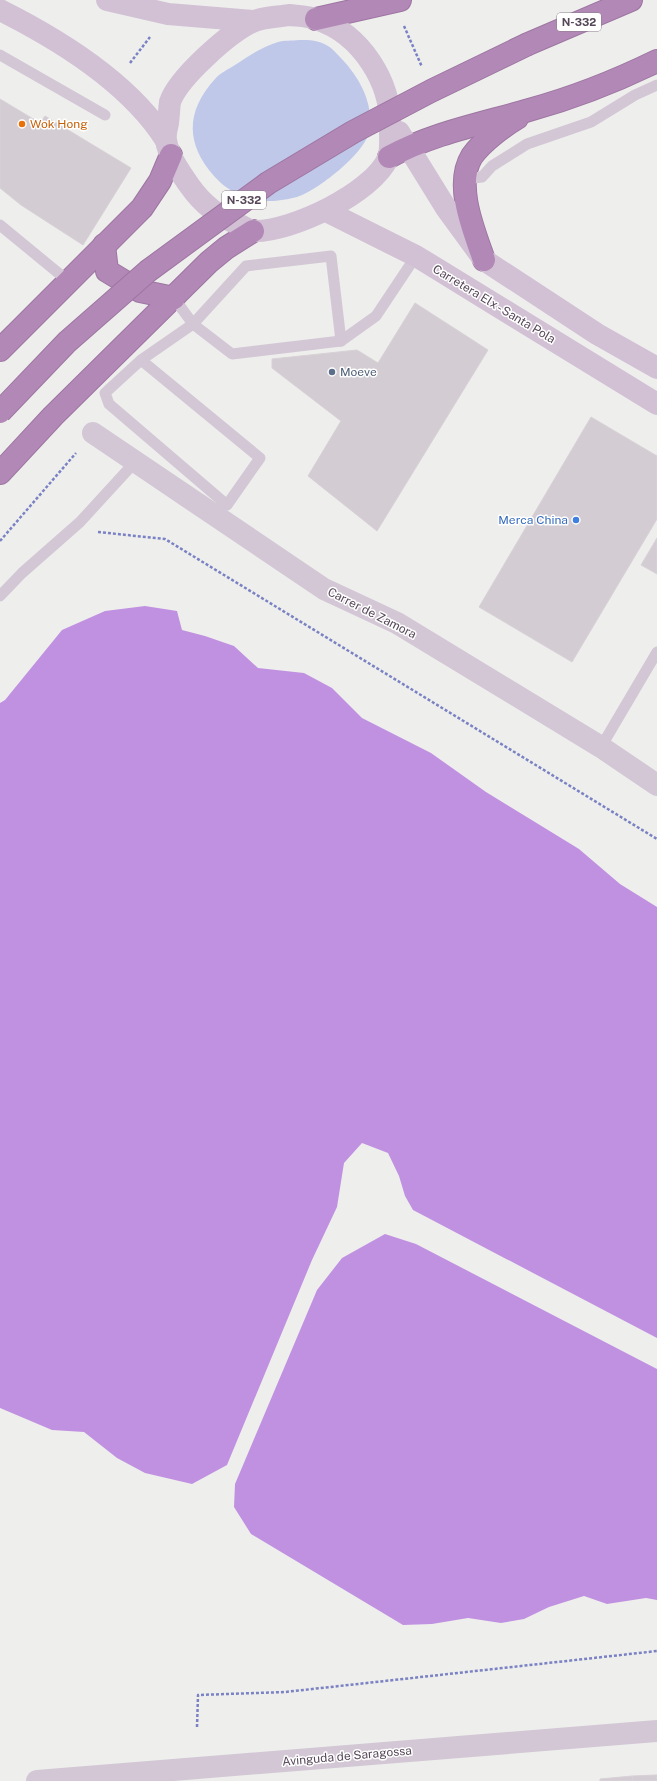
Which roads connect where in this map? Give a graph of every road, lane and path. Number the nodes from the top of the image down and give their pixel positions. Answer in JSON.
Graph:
{"nodes":[{"id":1,"x":107,"y":0,"type":"edge"},
{"id":2,"x":400,"y":0,"type":"edge"},
{"id":3,"x":631,"y":0,"type":"edge"},
{"id":4,"x":0,"y":10,"type":"edge"},
{"id":5,"x":168,"y":14,"type":"junction"},
{"id":6,"x":316,"y":19,"type":"junction"},
{"id":7,"x":253,"y":21,"type":"junction"},
{"id":8,"x":0,"y":54,"type":"edge"},
{"id":9,"x":657,"y":61,"type":"edge"},
{"id":10,"x":115,"y":82,"type":"junction"},
{"id":11,"x":657,"y":85,"type":"edge"},
{"id":12,"x":531,"y":110,"type":"junction"},
{"id":13,"x":105,"y":115,"type":"dead end"},
{"id":14,"x":391,"y":120,"type":"junction"},
{"id":15,"x":408,"y":146,"type":"junction"},
{"id":16,"x":168,"y":147,"type":"junction"},
{"id":17,"x":389,"y":157,"type":"junction"},
{"id":18,"x":465,"y":179,"type":"junction"},
{"id":19,"x":326,"y":211,"type":"junction"},
{"id":20,"x":0,"y":225,"type":"edge"},
{"id":21,"x":253,"y":231,"type":"junction"},
{"id":22,"x":104,"y":245,"type":"junction"},
{"id":23,"x":416,"y":256,"type":"junction"},
{"id":24,"x":484,"y":260,"type":"junction"},
{"id":25,"x":68,"y":281,"type":"junction"},
{"id":26,"x":174,"y":298,"type":"junction"},
{"id":27,"x":193,"y":324,"type":"junction"},
{"id":28,"x":341,"y":341,"type":"junction"},
{"id":29,"x":0,"y":350,"type":"edge"},
{"id":30,"x":141,"y":360,"type":"junction"},
{"id":31,"x":107,"y":364,"type":"junction"},
{"id":32,"x":657,"y":368,"type":"edge"},
{"id":33,"x":104,"y":393,"type":"junction"},
{"id":34,"x":657,"y":404,"type":"edge"},
{"id":35,"x":0,"y":412,"type":"edge"},
{"id":36,"x":93,"y":433,"type":"joint"},
{"id":37,"x":135,"y":462,"type":"junction"},
{"id":38,"x":0,"y":473,"type":"edge"},
{"id":39,"x":80,"y":522,"type":"junction"},
{"id":40,"x":0,"y":541,"type":"edge"},
{"id":41,"x":0,"y":596,"type":"edge"},
{"id":42,"x":657,"y":652,"type":"edge"},
{"id":43,"x":601,"y":747,"type":"junction"},
{"id":44,"x":657,"y":785,"type":"edge"},
{"id":45,"x":657,"y":839,"type":"edge"},
{"id":46,"x":657,"y":1651,"type":"edge"},
{"id":47,"x":197,"y":1728,"type":"dead end"},
{"id":48,"x":657,"y":1731,"type":"edge"},
{"id":49,"x":194,"y":1774,"type":"edge"},
{"id":50,"x":37,"y":1781,"type":"edge"}],
"edges":[{"from":1,"to":5,"type":"main road"},
{"from":2,"to":6,"type":"highway"},
{"from":3,"to":35,"type":"highway","number":"N-332","bridge":true},
{"from":4,"to":10,"type":"main road"},
{"from":5,"to":7,"type":"main road"},
{"from":5,"to":10,"type":"path"},
{"from":6,"to":7,"type":"main road"},
{"from":6,"to":14,"type":"main road"},
{"from":7,"to":16,"type":"main road"},
{"from":8,"to":13,"type":"lane"},
{"from":9,"to":12,"type":"highway"},
{"from":10,"to":16,"type":"main road"},
{"from":11,"to":18,"type":"lane"},
{"from":12,"to":15,"type":"highway"},
{"from":12,"to":18,"type":"highway"},
{"from":14,"to":15,"type":"main road"},
{"from":14,"to":17,"type":"main road"},
{"from":15,"to":17,"type":"highway"},
{"from":15,"to":24,"type":"main road"},
{"from":16,"to":21,"type":"main road"},
{"from":16,"to":22,"type":"highway"},
{"from":17,"to":19,"type":"main road"},
{"from":18,"to":24,"type":"highway"},
{"from":19,"to":21,"type":"main road"},
{"from":19,"to":23,"type":"main road","name":"Carretera Elx - Santa Pola"},
{"from":20,"to":25,"type":"lane"},
{"from":21,"to":26,"type":"highway"},
{"from":22,"to":25,"type":"highway"},
{"from":22,"to":26,"type":"highway"},
{"from":23,"to":28,"type":"lane"},
{"from":23,"to":34,"type":"main road","name":"Carretera Elx - Santa Pola"},
{"from":24,"to":32,"type":"main road"},
{"from":25,"to":29,"type":"highway"},
{"from":26,"to":27,"type":"lane"},
{"from":26,"to":31,"type":"highway"},
{"from":27,"to":28,"type":"lane"},
{"from":27,"to":28,"type":"lane"},
{"from":27,"to":30,"type":"lane"},
{"from":30,"to":33,"type":"lane"},
{"from":30,"to":33,"type":"lane"},
{"from":31,"to":33,"type":"lane"},
{"from":31,"to":38,"type":"highway"},
{"from":36,"to":37,"type":"street","name":"Carrer de Zamora"},
{"from":36,"to":40,"type":"path"},
{"from":37,"to":39,"type":"lane"},
{"from":37,"to":43,"type":"street","name":"Carrer de Zamora"},
{"from":39,"to":41,"type":"lane"},
{"from":39,"to":45,"type":"path"},
{"from":42,"to":43,"type":"lane"},
{"from":43,"to":44,"type":"street","name":"Carrer de Zamora"},
{"from":46,"to":47,"type":"path"},
{"from":48,"to":49,"type":"street","name":"Avinguda de Saragossa"},
{"from":49,"to":50,"type":"street","name":"Avinguda de Saragossa"}]}
